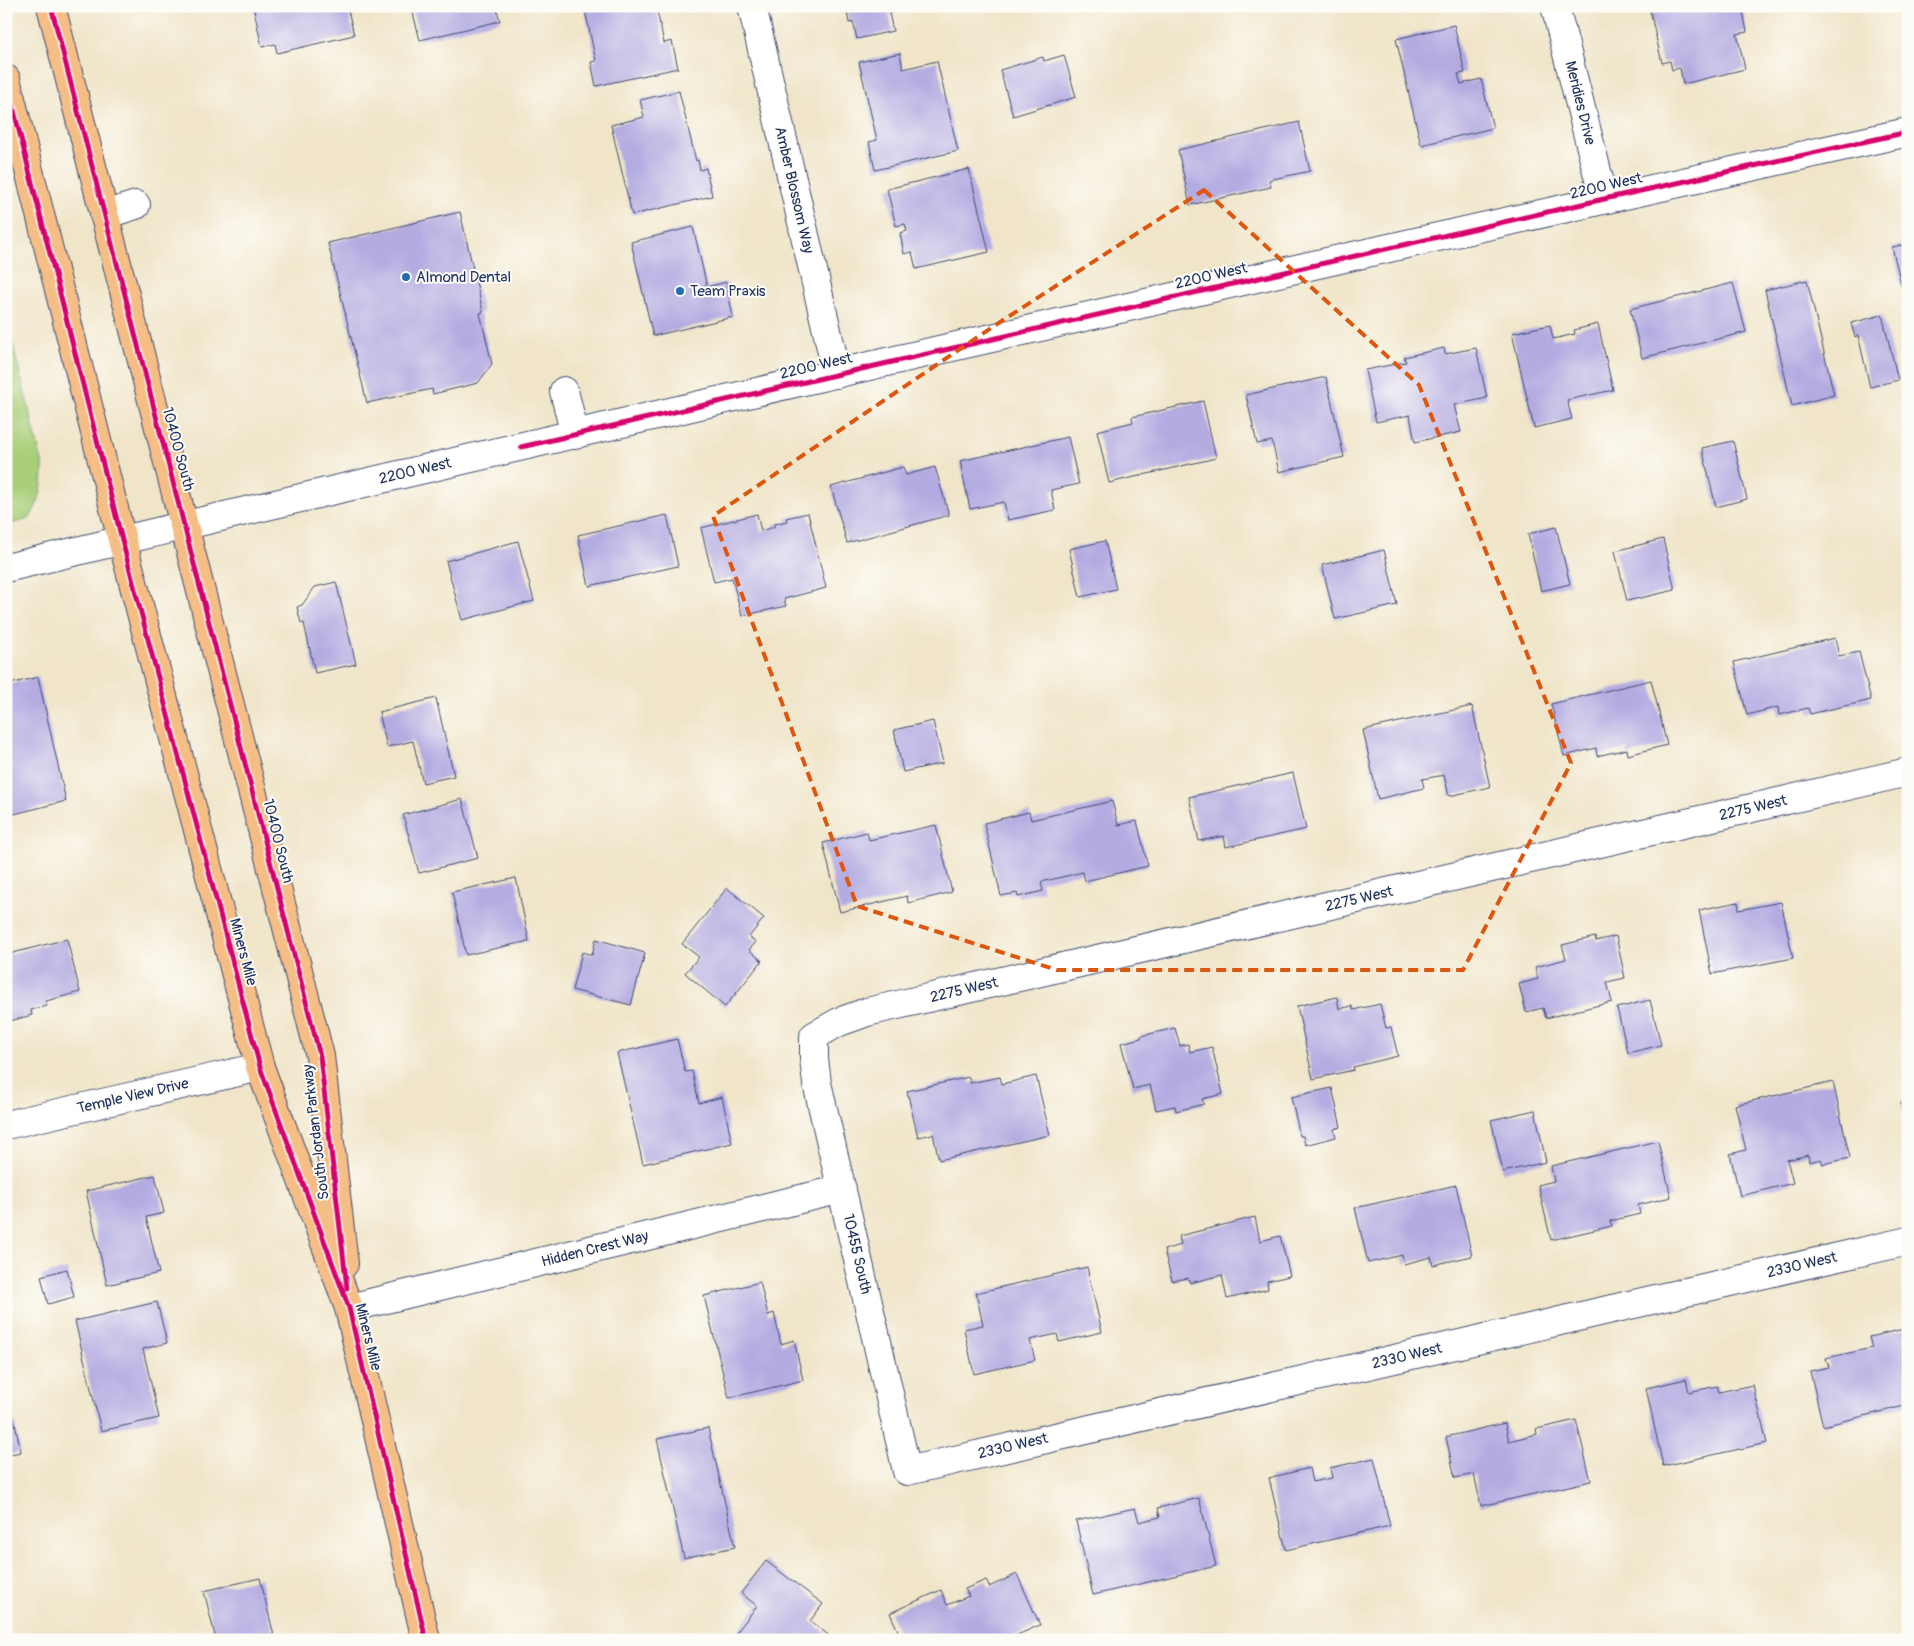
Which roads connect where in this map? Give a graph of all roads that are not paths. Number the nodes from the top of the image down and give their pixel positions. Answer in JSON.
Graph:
{"nodes":[{"id":1,"x":51,"y":6,"type":"edge"},
{"id":2,"x":752,"y":6,"type":"edge"},
{"id":3,"x":1555,"y":6,"type":"edge"},
{"id":4,"x":6,"y":79,"type":"edge"},
{"id":5,"x":1908,"y":132,"type":"edge"},
{"id":6,"x":1604,"y":199,"type":"junction"},
{"id":7,"x":136,"y":206,"type":"dead end"},
{"id":8,"x":104,"y":216,"type":"junction"},
{"id":9,"x":836,"y":374,"type":"junction"},
{"id":10,"x":564,"y":391,"type":"dead end"},
{"id":11,"x":575,"y":434,"type":"junction"},
{"id":12,"x":185,"y":526,"type":"junction"},
{"id":13,"x":122,"y":540,"type":"junction"},
{"id":14,"x":6,"y":568,"type":"edge"},
{"id":15,"x":1908,"y":772,"type":"edge"},
{"id":16,"x":279,"y":898,"type":"joint"},
{"id":17,"x":814,"y":1036,"type":"joint"},
{"id":18,"x":260,"y":1066,"type":"junction"},
{"id":19,"x":6,"y":1125,"type":"edge"},
{"id":20,"x":842,"y":1189,"type":"junction"},
{"id":21,"x":1908,"y":1241,"type":"edge"},
{"id":22,"x":349,"y":1308,"type":"junction"},
{"id":23,"x":907,"y":1471,"type":"joint"},
{"id":24,"x":426,"y":1640,"type":"edge"}],
"edges":[{"from":1,"to":8,"type":"main road","name":"10400 South"},
{"from":2,"to":9,"type":"street","name":"Amber Blossom Way"},
{"from":3,"to":6,"type":"street","name":"Meridies Drive"},
{"from":4,"to":13,"type":"main road"},
{"from":5,"to":6,"type":"street","name":"2200 West"},
{"from":6,"to":9,"type":"street","name":"2200 West"},
{"from":7,"to":8,"type":"street"},
{"from":8,"to":12,"type":"main road","name":"10400 South"},
{"from":9,"to":11,"type":"street","name":"2200 West"},
{"from":10,"to":11,"type":"street"},
{"from":11,"to":12,"type":"street","name":"2200 West"},
{"from":12,"to":13,"type":"street","name":"2200 West"},
{"from":12,"to":16,"type":"main road","name":"10400 South"},
{"from":13,"to":14,"type":"street","name":"2200 West"},
{"from":13,"to":18,"type":"main road","name":"Miners Mile"},
{"from":15,"to":17,"type":"street","name":"2275 West"},
{"from":16,"to":22,"type":"main road","name":"South Jordan Parkway"},
{"from":17,"to":20,"type":"street","name":"10455 South"},
{"from":18,"to":19,"type":"street","name":"Temple View Drive"},
{"from":18,"to":22,"type":"main road","name":"Miners Mile"},
{"from":20,"to":22,"type":"street","name":"Hidden Crest Way"},
{"from":20,"to":23,"type":"street","name":"10455 South"},
{"from":21,"to":23,"type":"street","name":"2330 West"},
{"from":22,"to":24,"type":"main road","name":"Miners Mile"}]}
